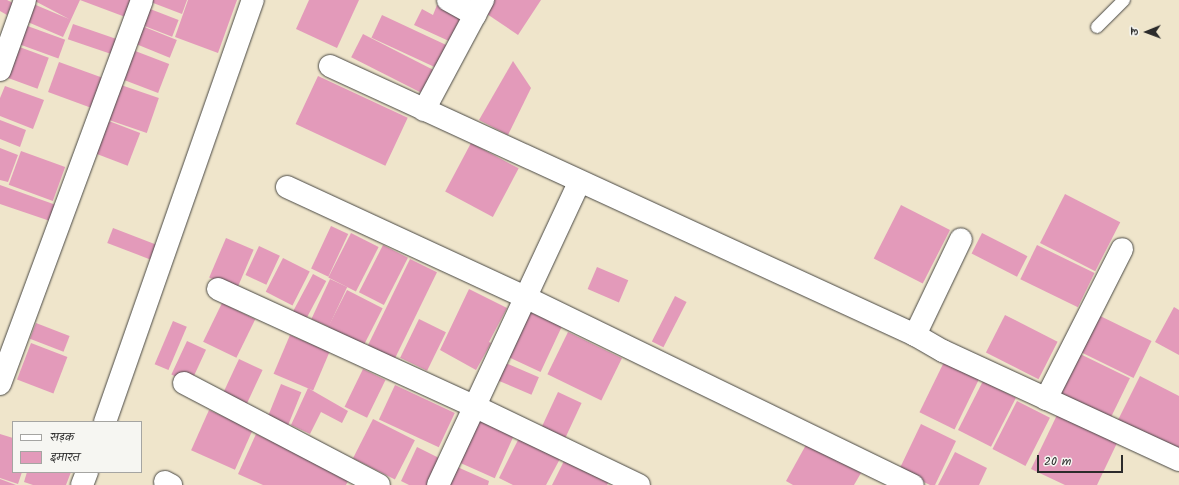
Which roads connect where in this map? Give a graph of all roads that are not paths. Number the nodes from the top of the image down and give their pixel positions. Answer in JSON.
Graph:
{"nodes":[{"id":1,"x":25,"y":0,"type":"edge"},
{"id":2,"x":142,"y":0,"type":"edge"},
{"id":3,"x":253,"y":0,"type":"edge"},
{"id":4,"x":448,"y":0,"type":"edge"},
{"id":5,"x":1124,"y":0,"type":"edge"},
{"id":6,"x":479,"y":8,"type":"edge"},
{"id":7,"x":1097,"y":27,"type":"dead end"},
{"id":8,"x":330,"y":66,"type":"dead end"},
{"id":9,"x":0,"y":70,"type":"edge"},
{"id":10,"x":424,"y":110,"type":"junction"},
{"id":11,"x":579,"y":182,"type":"junction"},
{"id":12,"x":287,"y":187,"type":"dead end"},
{"id":13,"x":962,"y":239,"type":"dead end"},
{"id":14,"x":1122,"y":249,"type":"dead end"},
{"id":15,"x":218,"y":289,"type":"dead end"},
{"id":16,"x":525,"y":297,"type":"junction"},
{"id":17,"x":915,"y":335,"type":"junction"},
{"id":18,"x":0,"y":384,"type":"edge"},
{"id":19,"x":184,"y":384,"type":"dead end"},
{"id":20,"x":1046,"y":399,"type":"junction"},
{"id":21,"x":474,"y":406,"type":"junction"},
{"id":22,"x":105,"y":421,"type":"edge"},
{"id":23,"x":1179,"y":460,"type":"edge"},
{"id":24,"x":87,"y":473,"type":"edge"},
{"id":25,"x":82,"y":485,"type":"edge"},
{"id":26,"x":379,"y":485,"type":"edge"},
{"id":27,"x":438,"y":485,"type":"edge"},
{"id":28,"x":639,"y":485,"type":"edge"},
{"id":29,"x":913,"y":485,"type":"edge"}],
"edges":[{"from":1,"to":9,"type":"street"},
{"from":2,"to":18,"type":"street"},
{"from":3,"to":22,"type":"street"},
{"from":4,"to":6,"type":"street"},
{"from":5,"to":7,"type":"lane"},
{"from":6,"to":10,"type":"street"},
{"from":8,"to":10,"type":"street"},
{"from":10,"to":11,"type":"street"},
{"from":11,"to":16,"type":"street"},
{"from":11,"to":17,"type":"street"},
{"from":12,"to":16,"type":"street"},
{"from":13,"to":17,"type":"street"},
{"from":14,"to":20,"type":"street"},
{"from":15,"to":21,"type":"street"},
{"from":16,"to":21,"type":"street"},
{"from":16,"to":29,"type":"street"},
{"from":17,"to":20,"type":"street"},
{"from":19,"to":26,"type":"street"},
{"from":20,"to":23,"type":"street"},
{"from":21,"to":27,"type":"street"},
{"from":21,"to":28,"type":"street"},
{"from":24,"to":25,"type":"street"}]}
